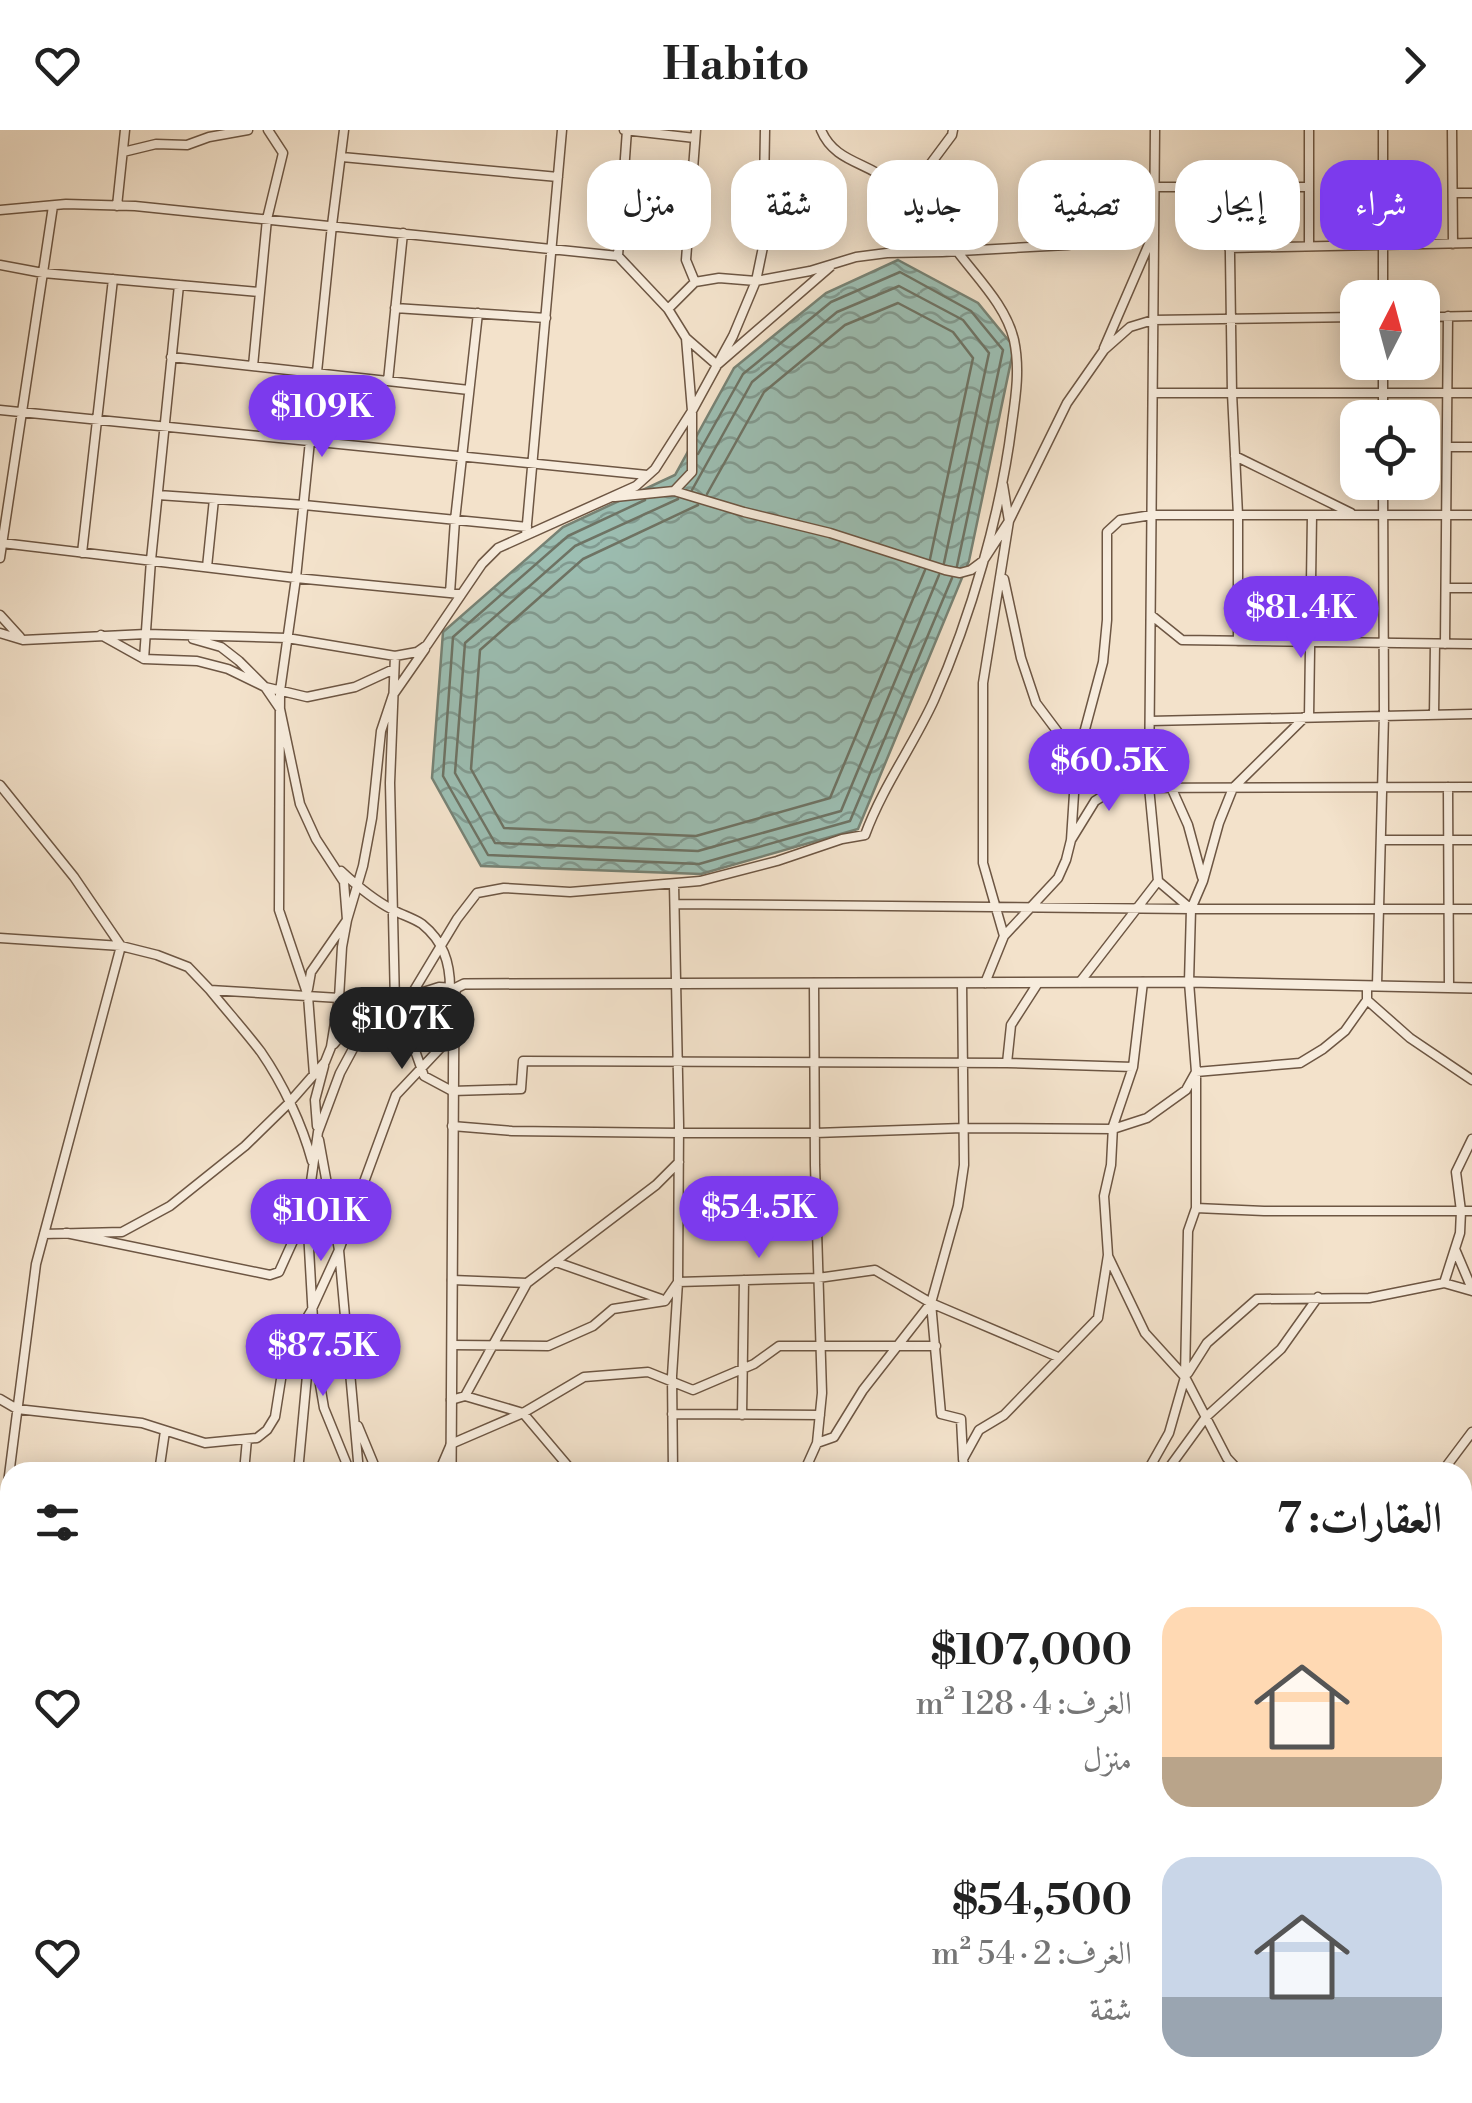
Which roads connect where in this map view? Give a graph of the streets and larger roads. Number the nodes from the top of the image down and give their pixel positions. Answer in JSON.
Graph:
{"nodes":[{"id":1,"x":125,"y":130,"type":"edge"},
{"id":2,"x":248,"y":130,"type":"edge"},
{"id":3,"x":268,"y":130,"type":"edge"},
{"id":4,"x":344,"y":130,"type":"edge"},
{"id":5,"x":562,"y":130,"type":"edge"},
{"id":6,"x":626,"y":130,"type":"edge"},
{"id":7,"x":764,"y":130,"type":"edge"},
{"id":8,"x":820,"y":130,"type":"edge"},
{"id":9,"x":953,"y":130,"type":"edge"},
{"id":10,"x":1155,"y":130,"type":"edge"},
{"id":11,"x":1309,"y":130,"type":"edge"},
{"id":12,"x":1382,"y":130,"type":"edge"},
{"id":13,"x":1452,"y":130,"type":"edge"},
{"id":14,"x":696,"y":134,"type":"edge"},
{"id":15,"x":123,"y":152,"type":"junction"},
{"id":16,"x":342,"y":157,"type":"junction"},
{"id":17,"x":933,"y":160,"type":"edge"},
{"id":18,"x":1154,"y":160,"type":"edge"},
{"id":19,"x":1382,"y":160,"type":"edge"},
{"id":20,"x":867,"y":167,"type":"edge"},
{"id":21,"x":558,"y":177,"type":"junction"},
{"id":22,"x":1300,"y":187,"type":"edge"},
{"id":23,"x":1309,"y":187,"type":"junction"},
{"id":24,"x":1453,"y":193,"type":"junction"},
{"id":25,"x":1472,"y":193,"type":"edge"},
{"id":26,"x":53,"y":206,"type":"junction"},
{"id":27,"x":117,"y":206,"type":"junction"},
{"id":28,"x":0,"y":210,"type":"edge"},
{"id":29,"x":267,"y":219,"type":"junction"},
{"id":30,"x":332,"y":226,"type":"junction"},
{"id":31,"x":402,"y":232,"type":"junction"},
{"id":32,"x":1442,"y":244,"type":"edge"},
{"id":33,"x":1453,"y":244,"type":"junction"},
{"id":34,"x":1472,"y":244,"type":"edge"},
{"id":35,"x":1300,"y":245,"type":"edge"},
{"id":36,"x":1308,"y":245,"type":"junction"},
{"id":37,"x":1320,"y":245,"type":"edge"},
{"id":38,"x":552,"y":248,"type":"junction"},
{"id":39,"x":1018,"y":248,"type":"edge"},
{"id":40,"x":898,"y":250,"type":"edge"},
{"id":41,"x":1147,"y":250,"type":"edge"},
{"id":42,"x":1154,"y":250,"type":"edge"},
{"id":43,"x":1229,"y":250,"type":"edge"},
{"id":44,"x":1383,"y":250,"type":"edge"},
{"id":45,"x":956,"y":252,"type":"junction"},
{"id":46,"x":897,"y":253,"type":"junction"},
{"id":47,"x":618,"y":256,"type":"junction"},
{"id":48,"x":834,"y":264,"type":"junction"},
{"id":49,"x":0,"y":266,"type":"edge"},
{"id":50,"x":43,"y":273,"type":"junction"},
{"id":51,"x":112,"y":279,"type":"junction"},
{"id":52,"x":1383,"y":280,"type":"edge"},
{"id":53,"x":756,"y":281,"type":"junction"},
{"id":54,"x":695,"y":282,"type":"junction"},
{"id":55,"x":178,"y":285,"type":"junction"},
{"id":56,"x":260,"y":292,"type":"junction"},
{"id":57,"x":395,"y":308,"type":"junction"},
{"id":58,"x":668,"y":309,"type":"junction"},
{"id":59,"x":478,"y":314,"type":"junction"},
{"id":60,"x":1440,"y":316,"type":"edge"},
{"id":61,"x":1448,"y":316,"type":"junction"},
{"id":62,"x":1472,"y":316,"type":"edge"},
{"id":63,"x":546,"y":318,"type":"junction"},
{"id":64,"x":1340,"y":318,"type":"edge"},
{"id":65,"x":1230,"y":319,"type":"junction"},
{"id":66,"x":1154,"y":320,"type":"junction"},
{"id":67,"x":686,"y":338,"type":"junction"},
{"id":68,"x":1104,"y":350,"type":"junction"},
{"id":69,"x":171,"y":357,"type":"junction"},
{"id":70,"x":717,"y":365,"type":"junction"},
{"id":71,"x":253,"y":366,"type":"junction"},
{"id":72,"x":317,"y":372,"type":"junction"},
{"id":73,"x":388,"y":380,"type":"junction"},
{"id":74,"x":1383,"y":380,"type":"edge"},
{"id":75,"x":469,"y":390,"type":"junction"},
{"id":76,"x":1383,"y":392,"type":"junction"},
{"id":77,"x":1153,"y":393,"type":"junction"},
{"id":78,"x":1448,"y":393,"type":"junction"},
{"id":79,"x":1472,"y":393,"type":"edge"},
{"id":80,"x":1232,"y":394,"type":"junction"},
{"id":81,"x":1383,"y":400,"type":"edge"},
{"id":82,"x":0,"y":410,"type":"edge"},
{"id":83,"x":692,"y":411,"type":"junction"},
{"id":84,"x":22,"y":412,"type":"junction"},
{"id":85,"x":96,"y":420,"type":"junction"},
{"id":86,"x":164,"y":426,"type":"junction"},
{"id":87,"x":310,"y":440,"type":"junction"},
{"id":88,"x":1447,"y":447,"type":"junction"},
{"id":89,"x":1472,"y":447,"type":"edge"},
{"id":90,"x":462,"y":455,"type":"junction"},
{"id":91,"x":1235,"y":456,"type":"junction"},
{"id":92,"x":532,"y":462,"type":"junction"},
{"id":93,"x":648,"y":474,"type":"junction"},
{"id":94,"x":1002,"y":481,"type":"junction"},
{"id":95,"x":674,"y":491,"type":"junction"},
{"id":96,"x":158,"y":495,"type":"junction"},
{"id":97,"x":604,"y":498,"type":"junction"},
{"id":98,"x":214,"y":499,"type":"junction"},
{"id":99,"x":1384,"y":500,"type":"edge"},
{"id":100,"x":304,"y":506,"type":"junction"},
{"id":101,"x":1152,"y":515,"type":"junction"},
{"id":102,"x":1238,"y":515,"type":"junction"},
{"id":103,"x":1312,"y":515,"type":"junction"},
{"id":104,"x":1354,"y":515,"type":"junction"},
{"id":105,"x":1384,"y":515,"type":"junction"},
{"id":106,"x":1447,"y":515,"type":"junction"},
{"id":107,"x":1472,"y":515,"type":"edge"},
{"id":108,"x":455,"y":520,"type":"junction"},
{"id":109,"x":1009,"y":520,"type":"junction"},
{"id":110,"x":526,"y":531,"type":"junction"},
{"id":111,"x":1,"y":547,"type":"edge"},
{"id":112,"x":82,"y":553,"type":"junction"},
{"id":113,"x":0,"y":558,"type":"edge"},
{"id":114,"x":151,"y":560,"type":"junction"},
{"id":115,"x":983,"y":561,"type":"junction"},
{"id":116,"x":207,"y":567,"type":"junction"},
{"id":117,"x":1002,"y":570,"type":"junction"},
{"id":118,"x":296,"y":578,"type":"junction"},
{"id":119,"x":1446,"y":588,"type":"junction"},
{"id":120,"x":1472,"y":588,"type":"edge"},
{"id":121,"x":450,"y":593,"type":"junction"},
{"id":122,"x":460,"y":594,"type":"junction"},
{"id":123,"x":0,"y":614,"type":"edge"},
{"id":124,"x":1151,"y":615,"type":"junction"},
{"id":125,"x":0,"y":633,"type":"edge"},
{"id":126,"x":146,"y":634,"type":"junction"},
{"id":127,"x":179,"y":635,"type":"junction"},
{"id":128,"x":102,"y":636,"type":"junction"},
{"id":129,"x":288,"y":638,"type":"junction"},
{"id":130,"x":23,"y":640,"type":"junction"},
{"id":131,"x":1238,"y":641,"type":"junction"},
{"id":132,"x":1310,"y":642,"type":"junction"},
{"id":133,"x":428,"y":644,"type":"junction"},
{"id":134,"x":1384,"y":644,"type":"junction"},
{"id":135,"x":1440,"y":644,"type":"junction"},
{"id":136,"x":1472,"y":644,"type":"edge"},
{"id":137,"x":395,"y":656,"type":"junction"},
{"id":138,"x":144,"y":659,"type":"junction"},
{"id":139,"x":394,"y":670,"type":"junction"},
{"id":140,"x":266,"y":688,"type":"junction"},
{"id":141,"x":280,"y":691,"type":"junction"},
{"id":142,"x":394,"y":695,"type":"junction"},
{"id":143,"x":280,"y":709,"type":"junction"},
{"id":144,"x":1472,"y":714,"type":"edge"},
{"id":145,"x":1384,"y":715,"type":"junction"},
{"id":146,"x":1434,"y":715,"type":"junction"},
{"id":147,"x":1307,"y":717,"type":"junction"},
{"id":148,"x":1150,"y":721,"type":"junction"},
{"id":149,"x":1076,"y":762,"type":"junction"},
{"id":150,"x":0,"y":785,"type":"edge"},
{"id":151,"x":1150,"y":787,"type":"junction"},
{"id":152,"x":1171,"y":787,"type":"junction"},
{"id":153,"x":1233,"y":788,"type":"junction"},
{"id":154,"x":1382,"y":788,"type":"junction"},
{"id":155,"x":1448,"y":788,"type":"junction"},
{"id":156,"x":1472,"y":788,"type":"edge"},
{"id":157,"x":1071,"y":840,"type":"junction"},
{"id":158,"x":1381,"y":840,"type":"junction"},
{"id":159,"x":1448,"y":840,"type":"junction"},
{"id":160,"x":1472,"y":840,"type":"edge"},
{"id":161,"x":334,"y":864,"type":"junction"},
{"id":162,"x":1158,"y":881,"type":"junction"},
{"id":163,"x":1203,"y":881,"type":"junction"},
{"id":164,"x":674,"y":884,"type":"junction"},
{"id":165,"x":357,"y":886,"type":"junction"},
{"id":166,"x":675,"y":904,"type":"junction"},
{"id":167,"x":996,"y":907,"type":"junction"},
{"id":168,"x":1033,"y":907,"type":"junction"},
{"id":169,"x":1137,"y":908,"type":"junction"},
{"id":170,"x":1379,"y":908,"type":"junction"},
{"id":171,"x":1191,"y":909,"type":"junction"},
{"id":172,"x":1449,"y":909,"type":"junction"},
{"id":173,"x":1472,"y":909,"type":"edge"},
{"id":174,"x":394,"y":911,"type":"junction"},
{"id":175,"x":347,"y":920,"type":"junction"},
{"id":176,"x":1004,"y":936,"type":"junction"},
{"id":177,"x":0,"y":938,"type":"edge"},
{"id":178,"x":442,"y":945,"type":"junction"},
{"id":179,"x":121,"y":946,"type":"junction"},
{"id":180,"x":1080,"y":982,"type":"junction"},
{"id":181,"x":1143,"y":982,"type":"junction"},
{"id":182,"x":1188,"y":982,"type":"junction"},
{"id":183,"x":676,"y":983,"type":"junction"},
{"id":184,"x":814,"y":983,"type":"junction"},
{"id":185,"x":962,"y":983,"type":"junction"},
{"id":186,"x":986,"y":983,"type":"junction"},
{"id":187,"x":1038,"y":984,"type":"junction"},
{"id":188,"x":1372,"y":986,"type":"junction"},
{"id":189,"x":1449,"y":987,"type":"junction"},
{"id":190,"x":453,"y":988,"type":"junction"},
{"id":191,"x":1472,"y":988,"type":"edge"},
{"id":192,"x":210,"y":990,"type":"junction"},
{"id":193,"x":308,"y":996,"type":"junction"},
{"id":194,"x":410,"y":997,"type":"junction"},
{"id":195,"x":339,"y":998,"type":"junction"},
{"id":196,"x":1367,"y":1000,"type":"junction"},
{"id":197,"x":398,"y":1006,"type":"junction"},
{"id":198,"x":453,"y":1026,"type":"junction"},
{"id":199,"x":332,"y":1047,"type":"junction"},
{"id":200,"x":325,"y":1062,"type":"junction"},
{"id":201,"x":678,"y":1062,"type":"junction"},
{"id":202,"x":1007,"y":1063,"type":"junction"},
{"id":203,"x":814,"y":1064,"type":"junction"},
{"id":204,"x":963,"y":1064,"type":"junction"},
{"id":205,"x":420,"y":1067,"type":"junction"},
{"id":206,"x":1133,"y":1067,"type":"junction"},
{"id":207,"x":1196,"y":1072,"type":"junction"},
{"id":208,"x":314,"y":1075,"type":"junction"},
{"id":209,"x":1472,"y":1080,"type":"edge"},
{"id":210,"x":452,"y":1091,"type":"junction"},
{"id":211,"x":289,"y":1103,"type":"junction"},
{"id":212,"x":452,"y":1126,"type":"junction"},
{"id":213,"x":964,"y":1128,"type":"junction"},
{"id":214,"x":1113,"y":1130,"type":"junction"},
{"id":215,"x":318,"y":1132,"type":"junction"},
{"id":216,"x":679,"y":1133,"type":"junction"},
{"id":217,"x":815,"y":1133,"type":"junction"},
{"id":218,"x":1472,"y":1140,"type":"edge"},
{"id":219,"x":679,"y":1162,"type":"junction"},
{"id":220,"x":313,"y":1166,"type":"junction"},
{"id":221,"x":1196,"y":1208,"type":"junction"},
{"id":222,"x":307,"y":1210,"type":"junction"},
{"id":223,"x":1461,"y":1211,"type":"junction"},
{"id":224,"x":1472,"y":1211,"type":"edge"},
{"id":225,"x":66,"y":1233,"type":"junction"},
{"id":226,"x":44,"y":1234,"type":"junction"},
{"id":227,"x":1455,"y":1248,"type":"junction"},
{"id":228,"x":339,"y":1250,"type":"junction"},
{"id":229,"x":1108,"y":1256,"type":"junction"},
{"id":230,"x":556,"y":1262,"type":"junction"},
{"id":231,"x":818,"y":1278,"type":"junction"},
{"id":232,"x":452,"y":1280,"type":"junction"},
{"id":233,"x":744,"y":1280,"type":"junction"},
{"id":234,"x":678,"y":1282,"type":"junction"},
{"id":235,"x":527,"y":1283,"type":"junction"},
{"id":236,"x":1444,"y":1283,"type":"junction"},
{"id":237,"x":1472,"y":1290,"type":"edge"},
{"id":238,"x":1318,"y":1297,"type":"junction"},
{"id":239,"x":665,"y":1300,"type":"junction"},
{"id":240,"x":931,"y":1302,"type":"junction"},
{"id":241,"x":312,"y":1310,"type":"junction"},
{"id":242,"x":312,"y":1323,"type":"junction"},
{"id":243,"x":452,"y":1345,"type":"junction"},
{"id":244,"x":493,"y":1346,"type":"junction"},
{"id":245,"x":820,"y":1346,"type":"junction"},
{"id":246,"x":897,"y":1346,"type":"junction"},
{"id":247,"x":936,"y":1346,"type":"junction"},
{"id":248,"x":1058,"y":1357,"type":"junction"},
{"id":249,"x":743,"y":1368,"type":"junction"},
{"id":250,"x":1186,"y":1377,"type":"junction"},
{"id":251,"x":672,"y":1381,"type":"junction"},
{"id":252,"x":465,"y":1396,"type":"junction"},
{"id":253,"x":0,"y":1399,"type":"edge"},
{"id":254,"x":451,"y":1400,"type":"junction"},
{"id":255,"x":17,"y":1409,"type":"junction"},
{"id":256,"x":522,"y":1413,"type":"junction"},
{"id":257,"x":672,"y":1414,"type":"junction"},
{"id":258,"x":742,"y":1414,"type":"junction"},
{"id":259,"x":820,"y":1415,"type":"junction"},
{"id":260,"x":1206,"y":1417,"type":"junction"},
{"id":261,"x":355,"y":1419,"type":"junction"},
{"id":262,"x":165,"y":1430,"type":"junction"},
{"id":263,"x":1472,"y":1432,"type":"edge"},
{"id":264,"x":247,"y":1439,"type":"junction"},
{"id":265,"x":817,"y":1443,"type":"junction"},
{"id":266,"x":451,"y":1444,"type":"junction"},
{"id":267,"x":964,"y":1458,"type":"junction"},
{"id":268,"x":12,"y":1462,"type":"edge"},
{"id":269,"x":160,"y":1462,"type":"edge"},
{"id":270,"x":245,"y":1462,"type":"edge"},
{"id":271,"x":299,"y":1462,"type":"edge"},
{"id":272,"x":346,"y":1462,"type":"edge"},
{"id":273,"x":358,"y":1462,"type":"edge"},
{"id":274,"x":373,"y":1462,"type":"edge"},
{"id":275,"x":443,"y":1462,"type":"edge"},
{"id":276,"x":451,"y":1462,"type":"edge"},
{"id":277,"x":564,"y":1462,"type":"edge"},
{"id":278,"x":673,"y":1462,"type":"edge"},
{"id":279,"x":808,"y":1462,"type":"edge"},
{"id":280,"x":964,"y":1462,"type":"edge"},
{"id":281,"x":1152,"y":1462,"type":"edge"},
{"id":282,"x":1173,"y":1462,"type":"edge"},
{"id":283,"x":1231,"y":1462,"type":"edge"},
{"id":284,"x":1450,"y":1462,"type":"edge"},
{"id":285,"x":0,"y":1537,"type":"edge"},
{"id":286,"x":0,"y":1546,"type":"edge"}],
"edges":[{"from":1,"to":15,"type":"street"},
{"from":2,"to":15,"type":"street"},
{"from":3,"to":29,"type":"street"},
{"from":4,"to":16,"type":"street"},
{"from":5,"to":21,"type":"street"},
{"from":6,"to":14,"type":"street"},
{"from":6,"to":47,"type":"street"},
{"from":7,"to":53,"type":"street"},
{"from":8,"to":20,"type":"street"},
{"from":9,"to":17,"type":"street"},
{"from":10,"to":18,"type":"street"},
{"from":11,"to":23,"type":"street"},
{"from":12,"to":19,"type":"street"},
{"from":13,"to":24,"type":"street"},
{"from":14,"to":54,"type":"street"},
{"from":15,"to":27,"type":"street"},
{"from":16,"to":21,"type":"street"},
{"from":16,"to":30,"type":"street"},
{"from":21,"to":38,"type":"street"},
{"from":22,"to":23,"type":"street"},
{"from":23,"to":36,"type":"street"},
{"from":24,"to":25,"type":"street"},
{"from":24,"to":33,"type":"street"},
{"from":26,"to":27,"type":"street"},
{"from":26,"to":28,"type":"street"},
{"from":26,"to":50,"type":"street"},
{"from":27,"to":29,"type":"street"},
{"from":29,"to":30,"type":"street"},
{"from":29,"to":56,"type":"street"},
{"from":30,"to":31,"type":"street"},
{"from":30,"to":72,"type":"street"},
{"from":31,"to":38,"type":"street"},
{"from":31,"to":57,"type":"street"},
{"from":32,"to":33,"type":"street"},
{"from":33,"to":34,"type":"street"},
{"from":35,"to":36,"type":"street"},
{"from":36,"to":37,"type":"street"},
{"from":38,"to":47,"type":"street"},
{"from":38,"to":63,"type":"street"},
{"from":39,"to":45,"type":"street"},
{"from":40,"to":46,"type":"street"},
{"from":41,"to":68,"type":"street"},
{"from":42,"to":66,"type":"street"},
{"from":43,"to":65,"type":"street"},
{"from":44,"to":52,"type":"street"},
{"from":45,"to":46,"type":"street"},
{"from":45,"to":94,"type":"street"},
{"from":46,"to":48,"type":"street"},
{"from":47,"to":58,"type":"street"},
{"from":48,"to":53,"type":"street"},
{"from":48,"to":70,"type":"street"},
{"from":49,"to":50,"type":"street"},
{"from":50,"to":51,"type":"street"},
{"from":50,"to":84,"type":"street"},
{"from":51,"to":55,"type":"street"},
{"from":51,"to":85,"type":"street"},
{"from":53,"to":54,"type":"street"},
{"from":53,"to":70,"type":"street"},
{"from":54,"to":58,"type":"street"},
{"from":55,"to":56,"type":"street"},
{"from":55,"to":69,"type":"street"},
{"from":56,"to":71,"type":"street"},
{"from":57,"to":59,"type":"street"},
{"from":57,"to":73,"type":"street"},
{"from":58,"to":67,"type":"street"},
{"from":59,"to":63,"type":"street"},
{"from":59,"to":75,"type":"street"},
{"from":60,"to":61,"type":"street"},
{"from":61,"to":62,"type":"street"},
{"from":61,"to":78,"type":"street"},
{"from":63,"to":92,"type":"street"},
{"from":64,"to":65,"type":"street"},
{"from":65,"to":66,"type":"street"},
{"from":65,"to":80,"type":"street"},
{"from":66,"to":68,"type":"street"},
{"from":66,"to":77,"type":"street"},
{"from":67,"to":70,"type":"street"},
{"from":67,"to":83,"type":"street"},
{"from":68,"to":109,"type":"street"},
{"from":69,"to":71,"type":"street"},
{"from":69,"to":86,"type":"street"},
{"from":70,"to":83,"type":"street"},
{"from":71,"to":72,"type":"street"},
{"from":72,"to":73,"type":"street"},
{"from":72,"to":87,"type":"street"},
{"from":73,"to":75,"type":"street"},
{"from":74,"to":76,"type":"street"},
{"from":75,"to":90,"type":"street"},
{"from":76,"to":78,"type":"street"},
{"from":76,"to":80,"type":"street"},
{"from":76,"to":81,"type":"street"},
{"from":77,"to":80,"type":"street"},
{"from":77,"to":101,"type":"street"},
{"from":78,"to":79,"type":"street"},
{"from":78,"to":88,"type":"street"},
{"from":80,"to":91,"type":"street"},
{"from":82,"to":84,"type":"street"},
{"from":83,"to":93,"type":"street"},
{"from":83,"to":95,"type":"street"},
{"from":84,"to":85,"type":"street"},
{"from":84,"to":111,"type":"street"},
{"from":85,"to":86,"type":"street"},
{"from":85,"to":112,"type":"street"},
{"from":86,"to":87,"type":"street"},
{"from":86,"to":96,"type":"street"},
{"from":87,"to":90,"type":"street"},
{"from":87,"to":100,"type":"street"},
{"from":88,"to":89,"type":"street"},
{"from":88,"to":106,"type":"street"},
{"from":90,"to":92,"type":"street"},
{"from":90,"to":108,"type":"street"},
{"from":91,"to":102,"type":"street"},
{"from":91,"to":104,"type":"street"},
{"from":92,"to":93,"type":"street"},
{"from":92,"to":110,"type":"street"},
{"from":93,"to":97,"type":"street"},
{"from":94,"to":109,"type":"street"},
{"from":94,"to":115,"type":"street"},
{"from":95,"to":97,"type":"street"},
{"from":95,"to":115,"type":"street"},
{"from":96,"to":98,"type":"street"},
{"from":96,"to":114,"type":"street"},
{"from":97,"to":110,"type":"street"},
{"from":98,"to":100,"type":"street"},
{"from":98,"to":116,"type":"street"},
{"from":99,"to":105,"type":"street"},
{"from":100,"to":108,"type":"street"},
{"from":100,"to":118,"type":"street"},
{"from":101,"to":102,"type":"street"},
{"from":101,"to":124,"type":"street"},
{"from":101,"to":149,"type":"street"},
{"from":102,"to":103,"type":"street"},
{"from":102,"to":131,"type":"street"},
{"from":103,"to":104,"type":"street"},
{"from":103,"to":132,"type":"street"},
{"from":104,"to":105,"type":"street"},
{"from":105,"to":106,"type":"street"},
{"from":105,"to":134,"type":"street"},
{"from":106,"to":107,"type":"street"},
{"from":106,"to":119,"type":"street"},
{"from":108,"to":110,"type":"street"},
{"from":108,"to":121,"type":"street"},
{"from":109,"to":115,"type":"street"},
{"from":109,"to":117,"type":"street"},
{"from":110,"to":122,"type":"street"},
{"from":111,"to":112,"type":"street"},
{"from":111,"to":113,"type":"street"},
{"from":112,"to":114,"type":"street"},
{"from":114,"to":116,"type":"street"},
{"from":114,"to":126,"type":"street"},
{"from":115,"to":164,"type":"street"},
{"from":116,"to":118,"type":"street"},
{"from":117,"to":149,"type":"street"},
{"from":117,"to":167,"type":"street"},
{"from":118,"to":121,"type":"street"},
{"from":118,"to":129,"type":"street"},
{"from":119,"to":120,"type":"street"},
{"from":119,"to":135,"type":"street"},
{"from":121,"to":122,"type":"street"},
{"from":122,"to":133,"type":"street"},
{"from":123,"to":130,"type":"street"},
{"from":124,"to":131,"type":"street"},
{"from":124,"to":148,"type":"street"},
{"from":125,"to":130,"type":"street"},
{"from":126,"to":127,"type":"street"},
{"from":126,"to":128,"type":"street"},
{"from":126,"to":138,"type":"street"},
{"from":127,"to":129,"type":"street"},
{"from":127,"to":140,"type":"street"},
{"from":128,"to":130,"type":"street"},
{"from":128,"to":138,"type":"street"},
{"from":129,"to":137,"type":"street"},
{"from":129,"to":141,"type":"street"},
{"from":131,"to":132,"type":"street"},
{"from":132,"to":134,"type":"street"},
{"from":132,"to":147,"type":"street"},
{"from":133,"to":137,"type":"street"},
{"from":133,"to":142,"type":"street"},
{"from":134,"to":135,"type":"street"},
{"from":134,"to":145,"type":"street"},
{"from":135,"to":136,"type":"street"},
{"from":135,"to":146,"type":"street"},
{"from":137,"to":139,"type":"street"},
{"from":138,"to":140,"type":"street"},
{"from":139,"to":141,"type":"street"},
{"from":139,"to":142,"type":"street"},
{"from":140,"to":141,"type":"street"},
{"from":140,"to":143,"type":"street"},
{"from":141,"to":143,"type":"street"},
{"from":142,"to":165,"type":"street"},
{"from":142,"to":174,"type":"street"},
{"from":143,"to":161,"type":"street"},
{"from":143,"to":193,"type":"street"},
{"from":144,"to":146,"type":"street"},
{"from":145,"to":146,"type":"street"},
{"from":145,"to":147,"type":"street"},
{"from":145,"to":154,"type":"street"},
{"from":147,"to":148,"type":"street"},
{"from":147,"to":153,"type":"street"},
{"from":148,"to":151,"type":"street"},
{"from":149,"to":157,"type":"street"},
{"from":150,"to":179,"type":"street"},
{"from":151,"to":152,"type":"street"},
{"from":151,"to":157,"type":"street"},
{"from":151,"to":162,"type":"street"},
{"from":152,"to":153,"type":"street"},
{"from":152,"to":163,"type":"street"},
{"from":153,"to":154,"type":"street"},
{"from":153,"to":163,"type":"street"},
{"from":154,"to":155,"type":"street"},
{"from":154,"to":158,"type":"street"},
{"from":155,"to":156,"type":"street"},
{"from":155,"to":159,"type":"street"},
{"from":157,"to":168,"type":"street"},
{"from":158,"to":159,"type":"street"},
{"from":158,"to":170,"type":"street"},
{"from":159,"to":160,"type":"street"},
{"from":159,"to":172,"type":"street"},
{"from":161,"to":165,"type":"street"},
{"from":161,"to":175,"type":"street"},
{"from":162,"to":169,"type":"street"},
{"from":162,"to":171,"type":"street"},
{"from":163,"to":171,"type":"street"},
{"from":164,"to":166,"type":"street"},
{"from":164,"to":178,"type":"street"},
{"from":165,"to":174,"type":"street"},
{"from":165,"to":175,"type":"street"},
{"from":166,"to":167,"type":"street"},
{"from":166,"to":183,"type":"street"},
{"from":167,"to":168,"type":"street"},
{"from":167,"to":176,"type":"street"},
{"from":168,"to":169,"type":"street"},
{"from":168,"to":176,"type":"street"},
{"from":169,"to":171,"type":"street"},
{"from":169,"to":180,"type":"street"},
{"from":170,"to":171,"type":"street"},
{"from":170,"to":172,"type":"street"},
{"from":170,"to":188,"type":"street"},
{"from":171,"to":182,"type":"street"},
{"from":172,"to":173,"type":"street"},
{"from":172,"to":189,"type":"street"},
{"from":174,"to":178,"type":"street"},
{"from":174,"to":197,"type":"street"},
{"from":175,"to":193,"type":"street"},
{"from":175,"to":195,"type":"street"},
{"from":176,"to":186,"type":"street"},
{"from":177,"to":179,"type":"street"},
{"from":178,"to":190,"type":"street"},
{"from":178,"to":194,"type":"street"},
{"from":179,"to":192,"type":"street"},
{"from":179,"to":226,"type":"street"},
{"from":180,"to":181,"type":"street"},
{"from":180,"to":187,"type":"street"},
{"from":181,"to":182,"type":"street"},
{"from":181,"to":206,"type":"street"},
{"from":182,"to":188,"type":"street"},
{"from":182,"to":207,"type":"street"},
{"from":183,"to":184,"type":"street"},
{"from":183,"to":190,"type":"street"},
{"from":183,"to":201,"type":"street"},
{"from":184,"to":185,"type":"street"},
{"from":184,"to":203,"type":"street"},
{"from":185,"to":186,"type":"street"},
{"from":185,"to":204,"type":"street"},
{"from":186,"to":187,"type":"street"},
{"from":187,"to":202,"type":"street"},
{"from":188,"to":189,"type":"street"},
{"from":188,"to":196,"type":"street"},
{"from":189,"to":191,"type":"street"},
{"from":190,"to":194,"type":"street"},
{"from":190,"to":198,"type":"street"},
{"from":192,"to":193,"type":"street"},
{"from":192,"to":211,"type":"street"},
{"from":193,"to":195,"type":"street"},
{"from":193,"to":208,"type":"street"},
{"from":194,"to":197,"type":"street"},
{"from":195,"to":197,"type":"street"},
{"from":195,"to":199,"type":"street"},
{"from":196,"to":207,"type":"street"},
{"from":196,"to":209,"type":"street"},
{"from":197,"to":199,"type":"street"},
{"from":197,"to":205,"type":"street"},
{"from":197,"to":215,"type":"street"},
{"from":198,"to":205,"type":"street"},
{"from":198,"to":210,"type":"street"},
{"from":199,"to":200,"type":"street"},
{"from":200,"to":208,"type":"street"},
{"from":200,"to":215,"type":"street"},
{"from":201,"to":203,"type":"street"},
{"from":201,"to":210,"type":"street"},
{"from":201,"to":216,"type":"street"},
{"from":202,"to":204,"type":"street"},
{"from":202,"to":206,"type":"street"},
{"from":203,"to":204,"type":"street"},
{"from":203,"to":217,"type":"street"},
{"from":204,"to":213,"type":"street"},
{"from":205,"to":210,"type":"street"},
{"from":205,"to":228,"type":"street"},
{"from":206,"to":214,"type":"street"},
{"from":207,"to":214,"type":"street"},
{"from":207,"to":221,"type":"street"},
{"from":208,"to":211,"type":"street"},
{"from":210,"to":212,"type":"street"},
{"from":211,"to":220,"type":"street"},
{"from":211,"to":225,"type":"street"},
{"from":212,"to":216,"type":"street"},
{"from":212,"to":232,"type":"street"},
{"from":213,"to":214,"type":"street"},
{"from":213,"to":217,"type":"street"},
{"from":213,"to":240,"type":"street"},
{"from":214,"to":229,"type":"street"},
{"from":215,"to":220,"type":"street"},
{"from":215,"to":228,"type":"street"},
{"from":216,"to":217,"type":"street"},
{"from":216,"to":219,"type":"street"},
{"from":217,"to":231,"type":"street"},
{"from":218,"to":223,"type":"street"},
{"from":219,"to":230,"type":"street"},
{"from":219,"to":234,"type":"street"},
{"from":220,"to":222,"type":"street"},
{"from":221,"to":223,"type":"street"},
{"from":221,"to":250,"type":"street"},
{"from":222,"to":225,"type":"street"},
{"from":222,"to":241,"type":"street"},
{"from":223,"to":224,"type":"street"},
{"from":223,"to":227,"type":"street"},
{"from":225,"to":226,"type":"street"},
{"from":226,"to":255,"type":"street"},
{"from":227,"to":236,"type":"street"},
{"from":227,"to":237,"type":"street"},
{"from":228,"to":241,"type":"street"},
{"from":228,"to":261,"type":"street"},
{"from":229,"to":248,"type":"street"},
{"from":229,"to":250,"type":"street"},
{"from":230,"to":235,"type":"street"},
{"from":230,"to":239,"type":"street"},
{"from":231,"to":233,"type":"street"},
{"from":231,"to":240,"type":"street"},
{"from":231,"to":245,"type":"street"},
{"from":232,"to":235,"type":"street"},
{"from":232,"to":243,"type":"street"},
{"from":233,"to":234,"type":"street"},
{"from":233,"to":249,"type":"street"},
{"from":234,"to":239,"type":"street"},
{"from":234,"to":251,"type":"street"},
{"from":235,"to":244,"type":"street"},
{"from":236,"to":237,"type":"street"},
{"from":236,"to":238,"type":"street"},
{"from":238,"to":250,"type":"street"},
{"from":238,"to":260,"type":"street"},
{"from":239,"to":244,"type":"street"},
{"from":240,"to":246,"type":"street"},
{"from":240,"to":247,"type":"street"},
{"from":240,"to":248,"type":"street"},
{"from":241,"to":242,"type":"street"},
{"from":241,"to":264,"type":"street"},
{"from":242,"to":271,"type":"street"},
{"from":242,"to":272,"type":"street"},
{"from":243,"to":244,"type":"street"},
{"from":243,"to":254,"type":"street"},
{"from":244,"to":252,"type":"street"},
{"from":245,"to":246,"type":"street"},
{"from":245,"to":249,"type":"street"},
{"from":245,"to":259,"type":"street"},
{"from":246,"to":247,"type":"street"},
{"from":246,"to":265,"type":"street"},
{"from":247,"to":267,"type":"street"},
{"from":248,"to":267,"type":"street"},
{"from":249,"to":251,"type":"street"},
{"from":249,"to":258,"type":"street"},
{"from":250,"to":260,"type":"street"},
{"from":250,"to":281,"type":"street"},
{"from":251,"to":256,"type":"street"},
{"from":251,"to":257,"type":"street"},
{"from":252,"to":254,"type":"street"},
{"from":252,"to":256,"type":"street"},
{"from":253,"to":255,"type":"street"},
{"from":254,"to":266,"type":"street"},
{"from":255,"to":262,"type":"street"},
{"from":255,"to":268,"type":"street"},
{"from":256,"to":266,"type":"street"},
{"from":256,"to":277,"type":"street"},
{"from":257,"to":258,"type":"street"},
{"from":257,"to":278,"type":"street"},
{"from":258,"to":259,"type":"street"},
{"from":259,"to":265,"type":"street"},
{"from":260,"to":282,"type":"street"},
{"from":260,"to":283,"type":"street"},
{"from":261,"to":273,"type":"street"},
{"from":261,"to":274,"type":"street"},
{"from":262,"to":264,"type":"street"},
{"from":262,"to":269,"type":"street"},
{"from":263,"to":284,"type":"street"},
{"from":264,"to":270,"type":"street"},
{"from":265,"to":279,"type":"street"},
{"from":266,"to":275,"type":"street"},
{"from":266,"to":276,"type":"street"},
{"from":267,"to":280,"type":"street"},
{"from":285,"to":286,"type":"street"}]}
